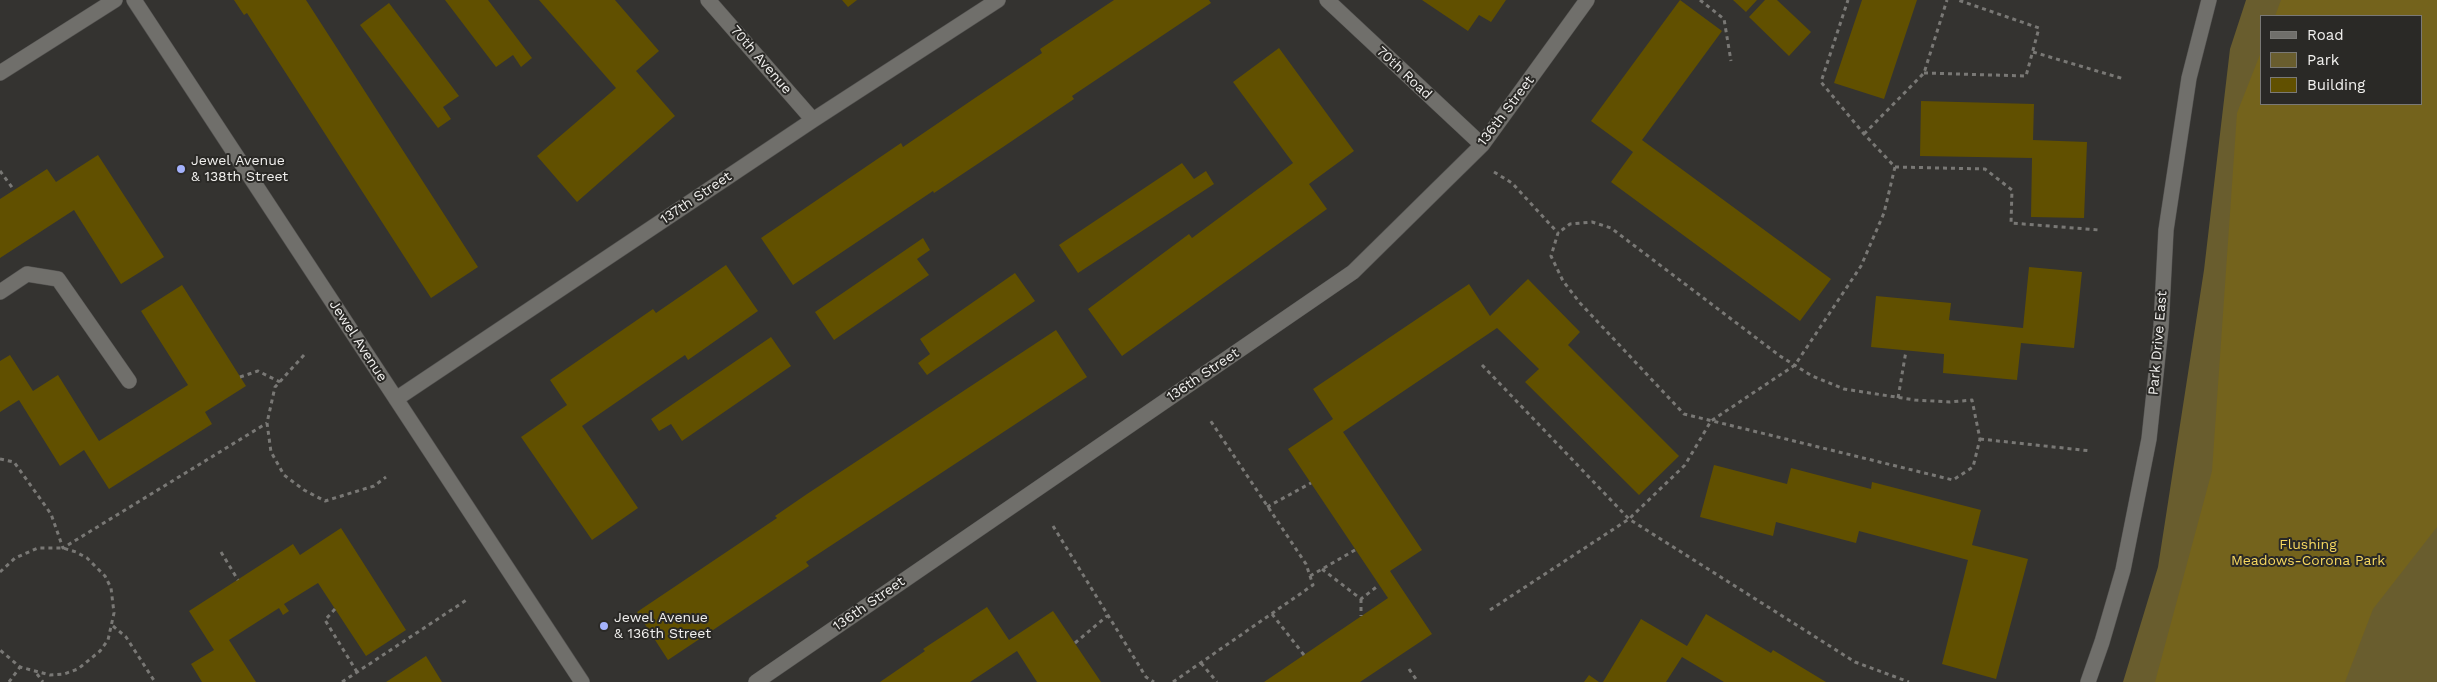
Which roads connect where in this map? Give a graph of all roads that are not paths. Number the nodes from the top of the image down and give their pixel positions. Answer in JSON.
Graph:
{"nodes":[{"id":1,"x":115,"y":0,"type":"edge"},
{"id":2,"x":134,"y":0,"type":"edge"},
{"id":3,"x":708,"y":0,"type":"edge"},
{"id":4,"x":998,"y":0,"type":"edge"},
{"id":5,"x":1327,"y":0,"type":"edge"},
{"id":6,"x":1587,"y":0,"type":"edge"},
{"id":7,"x":2209,"y":0,"type":"edge"},
{"id":8,"x":0,"y":73,"type":"edge"},
{"id":9,"x":813,"y":120,"type":"junction"},
{"id":10,"x":1482,"y":145,"type":"junction"},
{"id":11,"x":0,"y":292,"type":"edge"},
{"id":12,"x":129,"y":381,"type":"dead end"},
{"id":13,"x":396,"y":399,"type":"junction"},
{"id":14,"x":582,"y":682,"type":"edge"},
{"id":15,"x":756,"y":682,"type":"edge"},
{"id":16,"x":2088,"y":682,"type":"edge"}],
"edges":[{"from":1,"to":8,"type":"street"},
{"from":2,"to":13,"type":"street","name":"Jewel Avenue"},
{"from":3,"to":9,"type":"street","name":"70th Avenue"},
{"from":4,"to":9,"type":"street","name":"137th Street"},
{"from":5,"to":10,"type":"street","name":"70th Road"},
{"from":6,"to":10,"type":"street","name":"136th Street"},
{"from":7,"to":16,"type":"street","name":"Park Drive East"},
{"from":9,"to":13,"type":"street","name":"137th Street"},
{"from":10,"to":15,"type":"street","name":"136th Street"},
{"from":11,"to":12,"type":"street"},
{"from":13,"to":14,"type":"street","name":"Jewel Avenue"}]}
